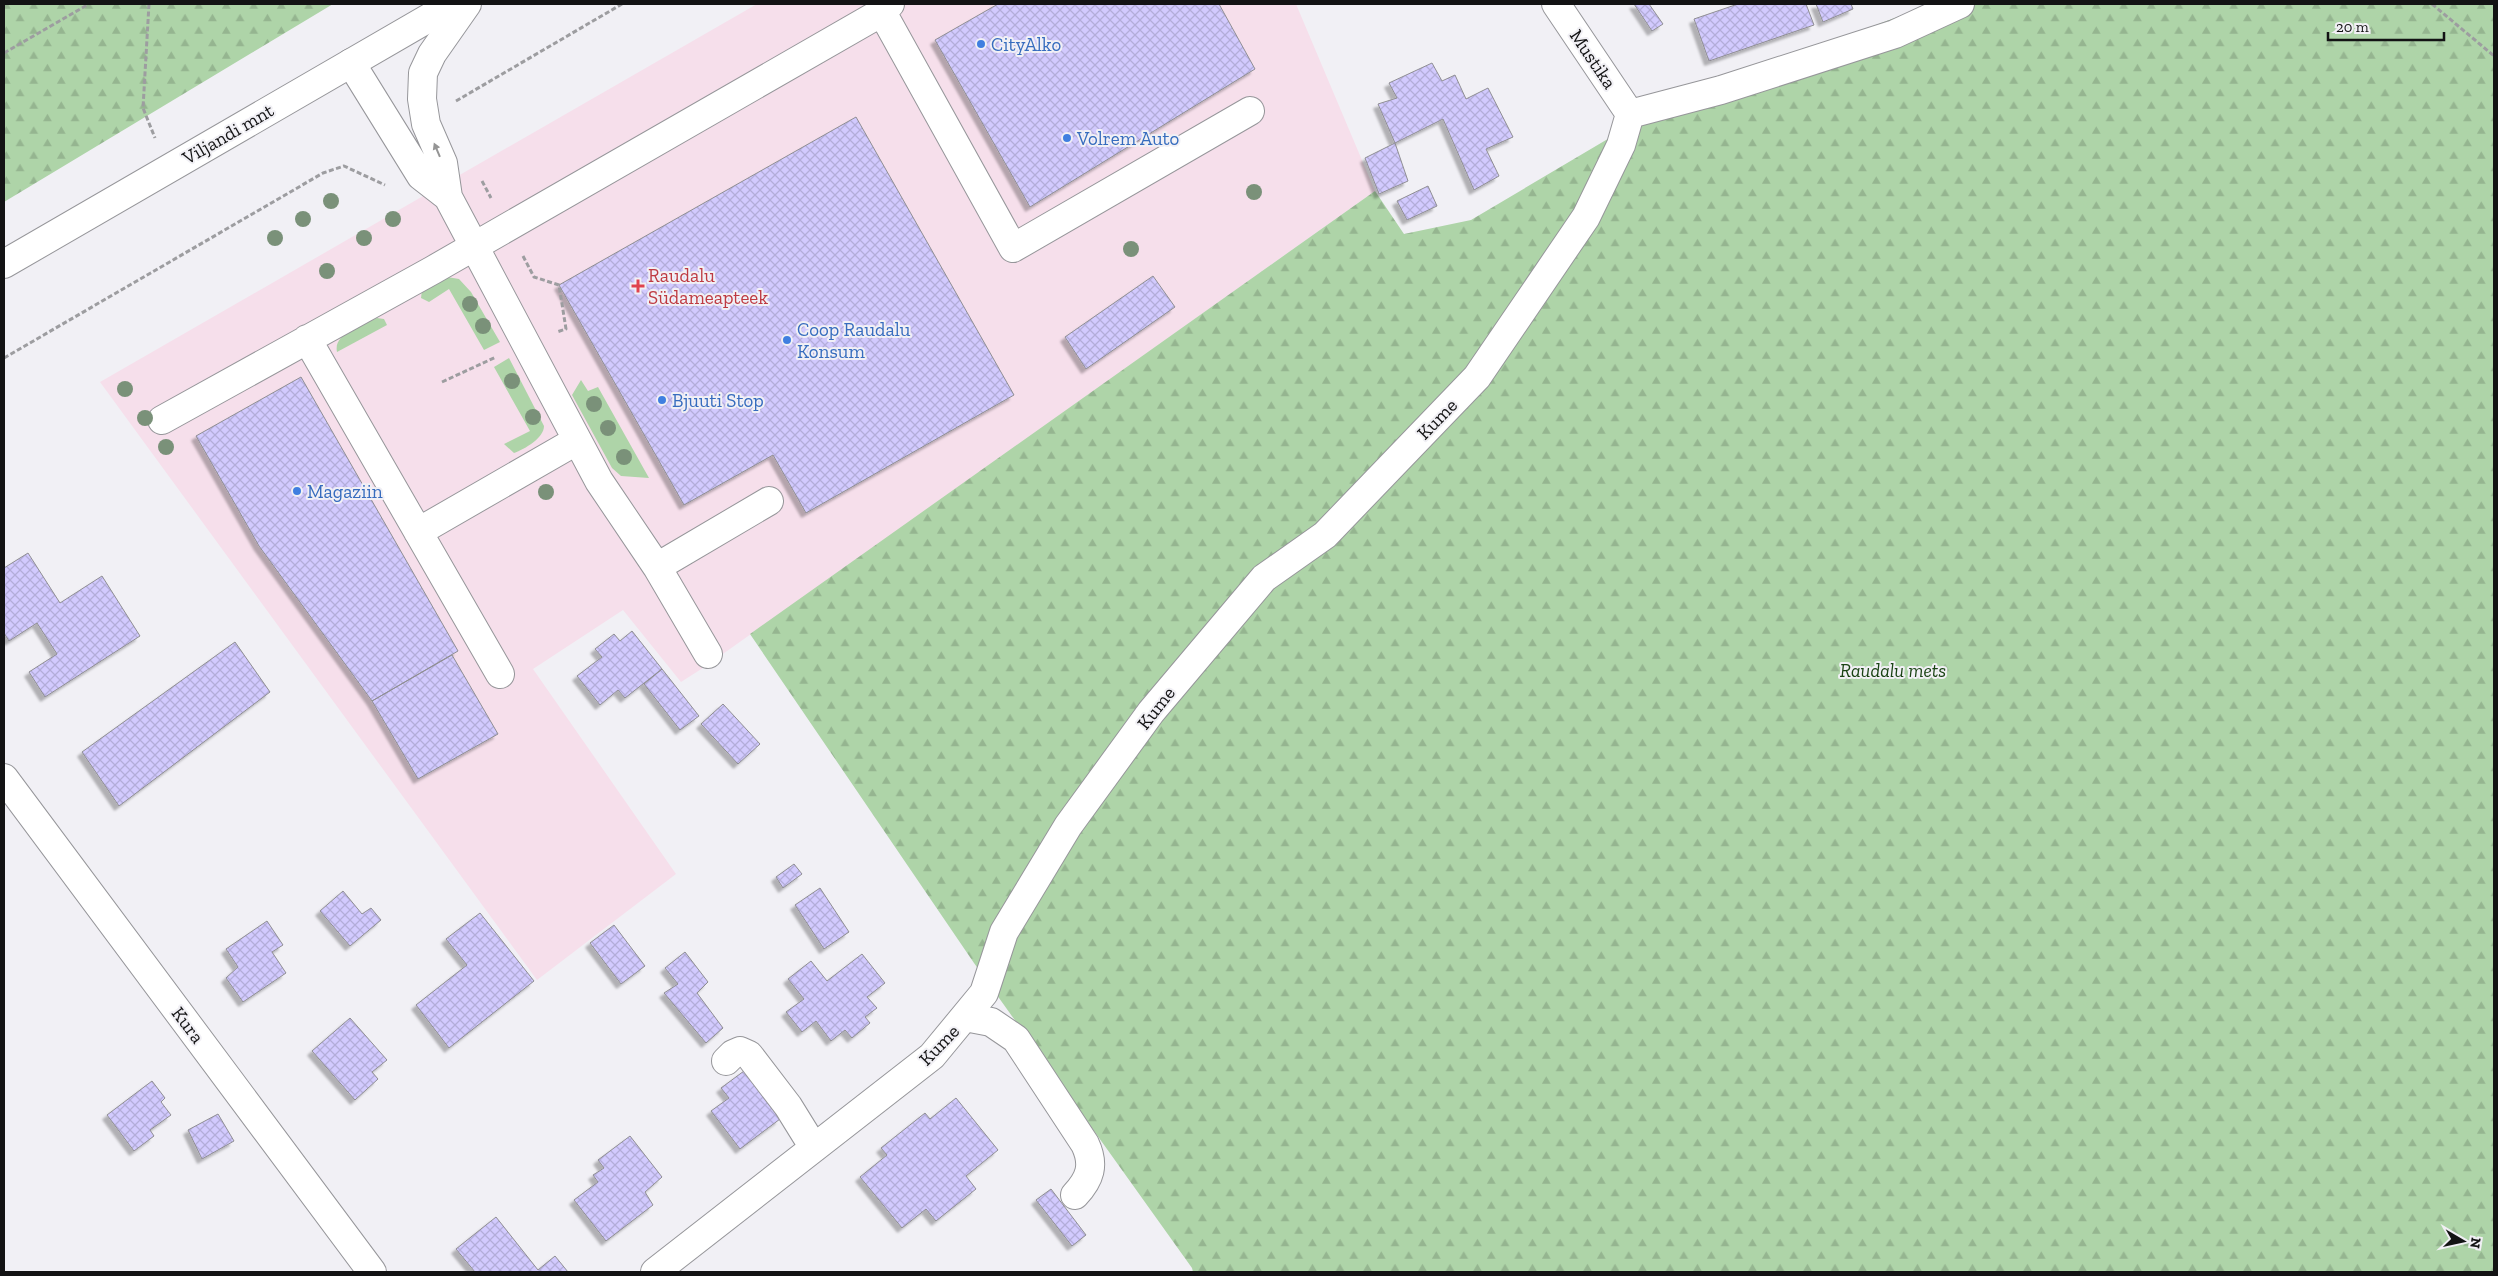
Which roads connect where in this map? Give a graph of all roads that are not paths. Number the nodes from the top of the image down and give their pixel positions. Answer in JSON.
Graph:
{"nodes":[{"id":1,"x":452,"y":4,"type":"edge"},
{"id":2,"x":467,"y":4,"type":"edge"},
{"id":3,"x":1556,"y":4,"type":"edge"},
{"id":4,"x":1960,"y":4,"type":"edge"},
{"id":5,"x":886,"y":8,"type":"edge"},
{"id":6,"x":351,"y":63,"type":"junction"},
{"id":7,"x":1250,"y":111,"type":"dead end"},
{"id":8,"x":1630,"y":114,"type":"junction"},
{"id":9,"x":448,"y":197,"type":"junction"},
{"id":10,"x":474,"y":246,"type":"junction"},
{"id":11,"x":4,"y":264,"type":"edge"},
{"id":12,"x":307,"y":339,"type":"junction"},
{"id":13,"x":162,"y":420,"type":"dead end"},
{"id":14,"x":576,"y":441,"type":"junction"},
{"id":15,"x":769,"y":501,"type":"dead end"},
{"id":16,"x":418,"y":532,"type":"junction"},
{"id":17,"x":657,"y":567,"type":"junction"},
{"id":18,"x":708,"y":654,"type":"dead end"},
{"id":19,"x":500,"y":674,"type":"dead end"},
{"id":20,"x":4,"y":778,"type":"edge"},
{"id":21,"x":965,"y":1017,"type":"junction"},
{"id":22,"x":726,"y":1061,"type":"dead end"},
{"id":23,"x":814,"y":1148,"type":"junction"},
{"id":24,"x":1074,"y":1195,"type":"dead end"},
{"id":25,"x":372,"y":1272,"type":"edge"},
{"id":26,"x":655,"y":1272,"type":"edge"}],
"edges":[{"from":1,"to":6,"type":"street","name":"Viljandi mnt"},
{"from":9,"to":2,"type":"street","one_way":true},
{"from":3,"to":8,"type":"street","name":"Mustika"},
{"from":4,"to":8,"type":"street"},
{"from":5,"to":7,"type":"street"},
{"from":5,"to":10,"type":"street"},
{"from":6,"to":9,"type":"street"},
{"from":6,"to":11,"type":"street","name":"Viljandi mnt"},
{"from":8,"to":21,"type":"street","name":"Kume"},
{"from":9,"to":10,"type":"street"},
{"from":10,"to":12,"type":"street"},
{"from":10,"to":14,"type":"street"},
{"from":12,"to":13,"type":"street"},
{"from":12,"to":16,"type":"street"},
{"from":14,"to":16,"type":"street"},
{"from":14,"to":17,"type":"street"},
{"from":15,"to":17,"type":"street"},
{"from":16,"to":19,"type":"street"},
{"from":17,"to":18,"type":"street"},
{"from":20,"to":25,"type":"street","name":"Kura"},
{"from":21,"to":23,"type":"street","name":"Kume"},
{"from":21,"to":24,"type":"street"},
{"from":22,"to":23,"type":"street"},
{"from":23,"to":26,"type":"street","name":"Kume"}]}
